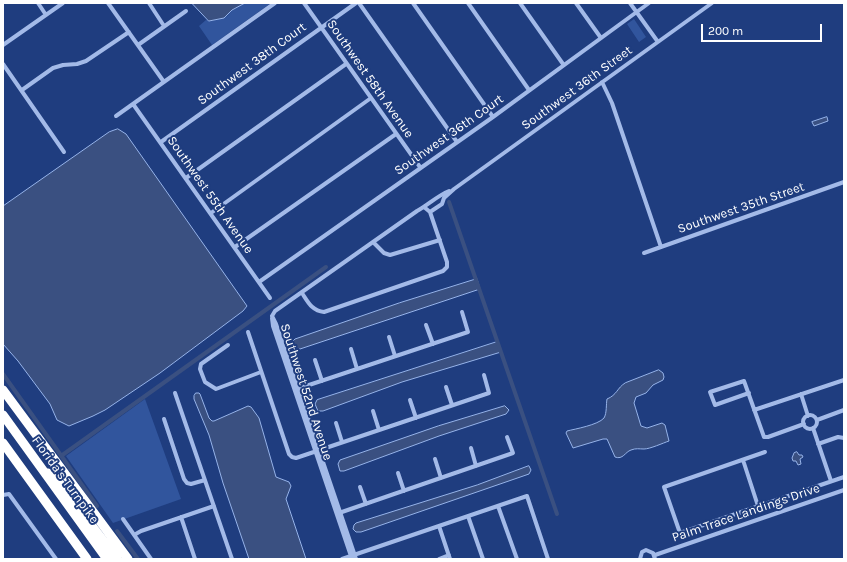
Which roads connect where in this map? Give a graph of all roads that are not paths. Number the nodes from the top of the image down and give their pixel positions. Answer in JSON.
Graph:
{"nodes":[{"id":1,"x":38,"y":3,"type":"edge"},
{"id":2,"x":63,"y":3,"type":"edge"},
{"id":3,"x":108,"y":3,"type":"edge"},
{"id":4,"x":149,"y":3,"type":"edge"},
{"id":5,"x":275,"y":3,"type":"edge"},
{"id":6,"x":304,"y":3,"type":"edge"},
{"id":7,"x":356,"y":3,"type":"edge"},
{"id":8,"x":359,"y":3,"type":"edge"},
{"id":9,"x":413,"y":3,"type":"edge"},
{"id":10,"x":468,"y":3,"type":"edge"},
{"id":11,"x":520,"y":3,"type":"edge"},
{"id":12,"x":576,"y":3,"type":"edge"},
{"id":13,"x":630,"y":3,"type":"edge"},
{"id":14,"x":649,"y":3,"type":"edge"},
{"id":15,"x":712,"y":3,"type":"edge"},
{"id":16,"x":186,"y":11,"type":"dead end"},
{"id":17,"x":637,"y":12,"type":"junction"},
{"id":18,"x":46,"y":15,"type":"junction"},
{"id":19,"x":164,"y":26,"type":"junction"},
{"id":20,"x":321,"y":27,"type":"junction"},
{"id":21,"x":129,"y":32,"type":"junction"},
{"id":22,"x":601,"y":38,"type":"junction"},
{"id":23,"x":658,"y":42,"type":"junction"},
{"id":24,"x":138,"y":44,"type":"junction"},
{"id":25,"x":3,"y":45,"type":"edge"},
{"id":26,"x":3,"y":64,"type":"edge"},
{"id":27,"x":346,"y":64,"type":"junction"},
{"id":28,"x":563,"y":64,"type":"junction"},
{"id":29,"x":164,"y":82,"type":"junction"},
{"id":30,"x":602,"y":82,"type":"junction"},
{"id":31,"x":22,"y":90,"type":"junction"},
{"id":32,"x":529,"y":90,"type":"junction"},
{"id":33,"x":371,"y":98,"type":"junction"},
{"id":34,"x":133,"y":104,"type":"junction"},
{"id":35,"x":116,"y":116,"type":"dead end"},
{"id":36,"x":493,"y":117,"type":"junction"},
{"id":37,"x":396,"y":134,"type":"junction"},
{"id":38,"x":161,"y":142,"type":"junction"},
{"id":39,"x":457,"y":142,"type":"junction"},
{"id":40,"x":64,"y":152,"type":"dead end"},
{"id":41,"x":420,"y":167,"type":"junction"},
{"id":42,"x":186,"y":178,"type":"junction"},
{"id":43,"x":844,"y":182,"type":"edge"},
{"id":44,"x":454,"y":189,"type":"junction"},
{"id":45,"x":435,"y":199,"type":"junction"},
{"id":46,"x":424,"y":207,"type":"junction"},
{"id":47,"x":435,"y":209,"type":"junction"},
{"id":48,"x":430,"y":212,"type":"junction"},
{"id":49,"x":211,"y":213,"type":"junction"},
{"id":50,"x":440,"y":240,"type":"junction"},
{"id":51,"x":373,"y":242,"type":"junction"},
{"id":52,"x":235,"y":247,"type":"junction"},
{"id":53,"x":661,"y":247,"type":"junction"},
{"id":54,"x":644,"y":253,"type":"dead end"},
{"id":55,"x":259,"y":282,"type":"junction"},
{"id":56,"x":302,"y":292,"type":"junction"},
{"id":57,"x":270,"y":298,"type":"dead end"},
{"id":58,"x":462,"y":312,"type":"dead end"},
{"id":59,"x":272,"y":316,"type":"joint"},
{"id":60,"x":426,"y":325,"type":"dead end"},
{"id":61,"x":248,"y":332,"type":"dead end"},
{"id":62,"x":388,"y":337,"type":"dead end"},
{"id":63,"x":432,"y":344,"type":"junction"},
{"id":64,"x":228,"y":345,"type":"dead end"},
{"id":65,"x":351,"y":349,"type":"dead end"},
{"id":66,"x":395,"y":356,"type":"junction"},
{"id":67,"x":315,"y":360,"type":"dead end"},
{"id":68,"x":358,"y":369,"type":"junction"},
{"id":69,"x":260,"y":372,"type":"junction"},
{"id":70,"x":484,"y":375,"type":"dead end"},
{"id":71,"x":844,"y":380,"type":"edge"},
{"id":72,"x":322,"y":381,"type":"junction"},
{"id":73,"x":446,"y":387,"type":"dead end"},
{"id":74,"x":296,"y":389,"type":"junction"},
{"id":75,"x":3,"y":390,"type":"edge"},
{"id":76,"x":175,"y":393,"type":"dead end"},
{"id":77,"x":748,"y":393,"type":"junction"},
{"id":78,"x":801,"y":394,"type":"junction"},
{"id":79,"x":410,"y":400,"type":"dead end"},
{"id":80,"x":452,"y":405,"type":"junction"},
{"id":81,"x":754,"y":410,"type":"junction"},
{"id":82,"x":844,"y":410,"type":"edge"},
{"id":83,"x":373,"y":411,"type":"dead end"},
{"id":84,"x":3,"y":415,"type":"edge"},
{"id":85,"x":808,"y":416,"type":"junction"},
{"id":86,"x":416,"y":418,"type":"junction"},
{"id":87,"x":164,"y":419,"type":"dead end"},
{"id":88,"x":817,"y":420,"type":"junction"},
{"id":89,"x":336,"y":423,"type":"dead end"},
{"id":90,"x":804,"y":424,"type":"junction"},
{"id":91,"x":813,"y":428,"type":"junction"},
{"id":92,"x":379,"y":430,"type":"junction"},
{"id":93,"x":507,"y":436,"type":"dead end"},
{"id":94,"x":844,"y":438,"type":"edge"},
{"id":95,"x":342,"y":442,"type":"junction"},
{"id":96,"x":3,"y":443,"type":"edge"},
{"id":97,"x":818,"y":444,"type":"junction"},
{"id":98,"x":471,"y":448,"type":"dead end"},
{"id":99,"x":317,"y":451,"type":"junction"},
{"id":100,"x":765,"y":452,"type":"dead end"},
{"id":101,"x":435,"y":459,"type":"dead end"},
{"id":102,"x":743,"y":460,"type":"junction"},
{"id":103,"x":476,"y":466,"type":"junction"},
{"id":104,"x":40,"y":468,"type":"junction"},
{"id":105,"x":398,"y":473,"type":"dead end"},
{"id":106,"x":844,"y":477,"type":"edge"},
{"id":107,"x":441,"y":478,"type":"junction"},
{"id":108,"x":205,"y":480,"type":"junction"},
{"id":109,"x":831,"y":481,"type":"junction"},
{"id":110,"x":360,"y":487,"type":"dead end"},
{"id":111,"x":844,"y":490,"type":"edge"},
{"id":112,"x":404,"y":491,"type":"junction"},
{"id":113,"x":3,"y":495,"type":"edge"},
{"id":114,"x":366,"y":504,"type":"junction"},
{"id":115,"x":214,"y":506,"type":"junction"},
{"id":116,"x":498,"y":506,"type":"junction"},
{"id":117,"x":758,"y":506,"type":"junction"},
{"id":118,"x":339,"y":514,"type":"junction"},
{"id":119,"x":468,"y":516,"type":"junction"},
{"id":120,"x":181,"y":517,"type":"junction"},
{"id":121,"x":123,"y":519,"type":"dead end"},
{"id":122,"x":439,"y":526,"type":"junction"},
{"id":123,"x":65,"y":530,"type":"junction"},
{"id":124,"x":134,"y":535,"type":"junction"},
{"id":125,"x":112,"y":536,"type":"junction"},
{"id":126,"x":353,"y":557,"type":"edge"},
{"id":127,"x":449,"y":557,"type":"edge"},
{"id":128,"x":655,"y":557,"type":"edge"},
{"id":129,"x":56,"y":559,"type":"edge"},
{"id":130,"x":82,"y":559,"type":"edge"},
{"id":131,"x":87,"y":559,"type":"edge"},
{"id":132,"x":107,"y":559,"type":"edge"},
{"id":133,"x":117,"y":559,"type":"edge"},
{"id":134,"x":128,"y":559,"type":"edge"},
{"id":135,"x":131,"y":559,"type":"edge"},
{"id":136,"x":151,"y":559,"type":"edge"},
{"id":137,"x":195,"y":559,"type":"edge"},
{"id":138,"x":232,"y":559,"type":"edge"},
{"id":139,"x":342,"y":559,"type":"edge"},
{"id":140,"x":439,"y":559,"type":"edge"},
{"id":141,"x":483,"y":559,"type":"edge"},
{"id":142,"x":517,"y":559,"type":"edge"},
{"id":143,"x":548,"y":559,"type":"edge"},
{"id":144,"x":640,"y":559,"type":"edge"}],
"edges":[{"from":1,"to":18,"type":"street"},
{"from":2,"to":18,"type":"street"},
{"from":3,"to":21,"type":"street"},
{"from":4,"to":19,"type":"street"},
{"from":5,"to":29,"type":"street"},
{"from":6,"to":20,"type":"street","name":"Southwest 58th Avenue"},
{"from":7,"to":20,"type":"street","name":"Southwest 38th Court"},
{"from":8,"to":39,"type":"street"},
{"from":9,"to":36,"type":"street"},
{"from":10,"to":32,"type":"street"},
{"from":11,"to":28,"type":"street"},
{"from":12,"to":22,"type":"street"},
{"from":13,"to":17,"type":"street"},
{"from":14,"to":17,"type":"street","name":"Southwest 36th Court"},
{"from":15,"to":23,"type":"street","name":"Southwest 36th Street"},
{"from":16,"to":19,"type":"street"},
{"from":17,"to":22,"type":"street","name":"Southwest 36th Court"},
{"from":17,"to":23,"type":"street"},
{"from":18,"to":25,"type":"street"},
{"from":19,"to":24,"type":"street"},
{"from":20,"to":27,"type":"street","name":"Southwest 58th Avenue"},
{"from":20,"to":38,"type":"street","name":"Southwest 38th Court"},
{"from":21,"to":24,"type":"street"},
{"from":21,"to":31,"type":"street"},
{"from":22,"to":28,"type":"street","name":"Southwest 36th Court"},
{"from":23,"to":30,"type":"street","name":"Southwest 36th Street"},
{"from":24,"to":29,"type":"street"},
{"from":26,"to":31,"type":"street"},
{"from":27,"to":33,"type":"street","name":"Southwest 58th Avenue"},
{"from":27,"to":42,"type":"street"},
{"from":28,"to":32,"type":"street","name":"Southwest 36th Court"},
{"from":29,"to":34,"type":"street"},
{"from":30,"to":44,"type":"street","name":"Southwest 36th Street"},
{"from":30,"to":53,"type":"street"},
{"from":31,"to":40,"type":"street"},
{"from":32,"to":36,"type":"street","name":"Southwest 36th Court"},
{"from":33,"to":37,"type":"street","name":"Southwest 58th Avenue"},
{"from":33,"to":49,"type":"street"},
{"from":34,"to":35,"type":"street"},
{"from":34,"to":38,"type":"street","name":"Southwest 55th Avenue"},
{"from":36,"to":39,"type":"street","name":"Southwest 36th Court"},
{"from":37,"to":41,"type":"street","name":"Southwest 58th Avenue"},
{"from":37,"to":52,"type":"street"},
{"from":38,"to":42,"type":"street","name":"Southwest 55th Avenue"},
{"from":39,"to":41,"type":"street","name":"Southwest 36th Court"},
{"from":41,"to":55,"type":"street","name":"Southwest 36th Court"},
{"from":42,"to":49,"type":"street","name":"Southwest 55th Avenue"},
{"from":43,"to":53,"type":"street","name":"Southwest 35th Street"},
{"from":44,"to":45,"type":"street","name":"Southwest 36th Street"},
{"from":44,"to":47,"type":"street","name":"Southwest 36th Street"},
{"from":45,"to":46,"type":"street","name":"Southwest 36th Street"},
{"from":45,"to":47,"type":"street"},
{"from":46,"to":48,"type":"street"},
{"from":46,"to":51,"type":"street","name":"Southwest 36th Street"},
{"from":47,"to":48,"type":"street","name":"Southwest 36th Street"},
{"from":48,"to":50,"type":"street"},
{"from":49,"to":52,"type":"street","name":"Southwest 55th Avenue"},
{"from":50,"to":51,"type":"street"},
{"from":50,"to":56,"type":"street"},
{"from":51,"to":56,"type":"street","name":"Southwest 36th Street"},
{"from":52,"to":55,"type":"street","name":"Southwest 55th Avenue"},
{"from":53,"to":54,"type":"street","name":"Southwest 35th Street"},
{"from":55,"to":57,"type":"street","name":"Southwest 55th Avenue"},
{"from":56,"to":59,"type":"street","name":"Southwest 36th Street"},
{"from":58,"to":63,"type":"street"},
{"from":59,"to":74,"type":"street","name":"Southwest 52nd Avenue"},
{"from":60,"to":63,"type":"street"},
{"from":61,"to":69,"type":"street"},
{"from":62,"to":66,"type":"street"},
{"from":63,"to":66,"type":"street"},
{"from":64,"to":69,"type":"street"},
{"from":65,"to":68,"type":"street"},
{"from":66,"to":68,"type":"street"},
{"from":67,"to":72,"type":"street"},
{"from":68,"to":72,"type":"street"},
{"from":69,"to":99,"type":"street"},
{"from":70,"to":80,"type":"street"},
{"from":71,"to":78,"type":"street"},
{"from":72,"to":74,"type":"street"},
{"from":73,"to":80,"type":"street"},
{"from":74,"to":99,"type":"street","name":"Southwest 52nd Avenue"},
{"from":75,"to":125,"type":"highway"},
{"from":76,"to":108,"type":"street"},
{"from":77,"to":77,"type":"street"},
{"from":77,"to":81,"type":"street"},
{"from":78,"to":81,"type":"street"},
{"from":78,"to":85,"type":"street"},
{"from":79,"to":86,"type":"street"},
{"from":80,"to":86,"type":"street"},
{"from":81,"to":90,"type":"street"},
{"from":82,"to":88,"type":"street"},
{"from":83,"to":92,"type":"street"},
{"from":84,"to":104,"type":"highway","name":"Florida's Turnpike"},
{"from":85,"to":88,"type":"street"},
{"from":85,"to":90,"type":"street"},
{"from":86,"to":92,"type":"street"},
{"from":87,"to":108,"type":"street"},
{"from":88,"to":91,"type":"street"},
{"from":89,"to":95,"type":"street"},
{"from":90,"to":91,"type":"street"},
{"from":91,"to":97,"type":"street"},
{"from":92,"to":95,"type":"street"},
{"from":93,"to":103,"type":"street"},
{"from":94,"to":97,"type":"street"},
{"from":95,"to":99,"type":"street"},
{"from":96,"to":123,"type":"highway"},
{"from":97,"to":109,"type":"street"},
{"from":98,"to":103,"type":"street"},
{"from":99,"to":118,"type":"street","name":"Southwest 52nd Avenue"},
{"from":100,"to":102,"type":"street"},
{"from":101,"to":107,"type":"street"},
{"from":102,"to":117,"type":"street"},
{"from":102,"to":117,"type":"street"},
{"from":103,"to":107,"type":"street"},
{"from":104,"to":132,"type":"highway","name":"Florida's Turnpike"},
{"from":104,"to":133,"type":"highway"},
{"from":105,"to":112,"type":"street"},
{"from":106,"to":109,"type":"street"},
{"from":107,"to":112,"type":"street"},
{"from":108,"to":115,"type":"street"},
{"from":109,"to":117,"type":"street"},
{"from":110,"to":114,"type":"street"},
{"from":111,"to":128,"type":"street","name":"Palm Trace Landings Drive"},
{"from":112,"to":114,"type":"street"},
{"from":113,"to":129,"type":"street"},
{"from":114,"to":118,"type":"street"},
{"from":115,"to":120,"type":"street"},
{"from":115,"to":138,"type":"street"},
{"from":116,"to":119,"type":"street"},
{"from":116,"to":142,"type":"street"},
{"from":116,"to":143,"type":"street"},
{"from":118,"to":126,"type":"street","name":"Southwest 52nd Avenue"},
{"from":119,"to":122,"type":"street"},
{"from":119,"to":141,"type":"street"},
{"from":120,"to":124,"type":"street"},
{"from":120,"to":137,"type":"street"},
{"from":121,"to":124,"type":"street"},
{"from":122,"to":126,"type":"street"},
{"from":122,"to":127,"type":"street"},
{"from":123,"to":130,"type":"highway"},
{"from":123,"to":131,"type":"highway"},
{"from":124,"to":136,"type":"street"},
{"from":125,"to":134,"type":"highway"},
{"from":125,"to":135,"type":"highway"},
{"from":126,"to":139,"type":"street"},
{"from":127,"to":140,"type":"street"},
{"from":128,"to":144,"type":"street","name":"Palm Trace Landings Drive"}]}
